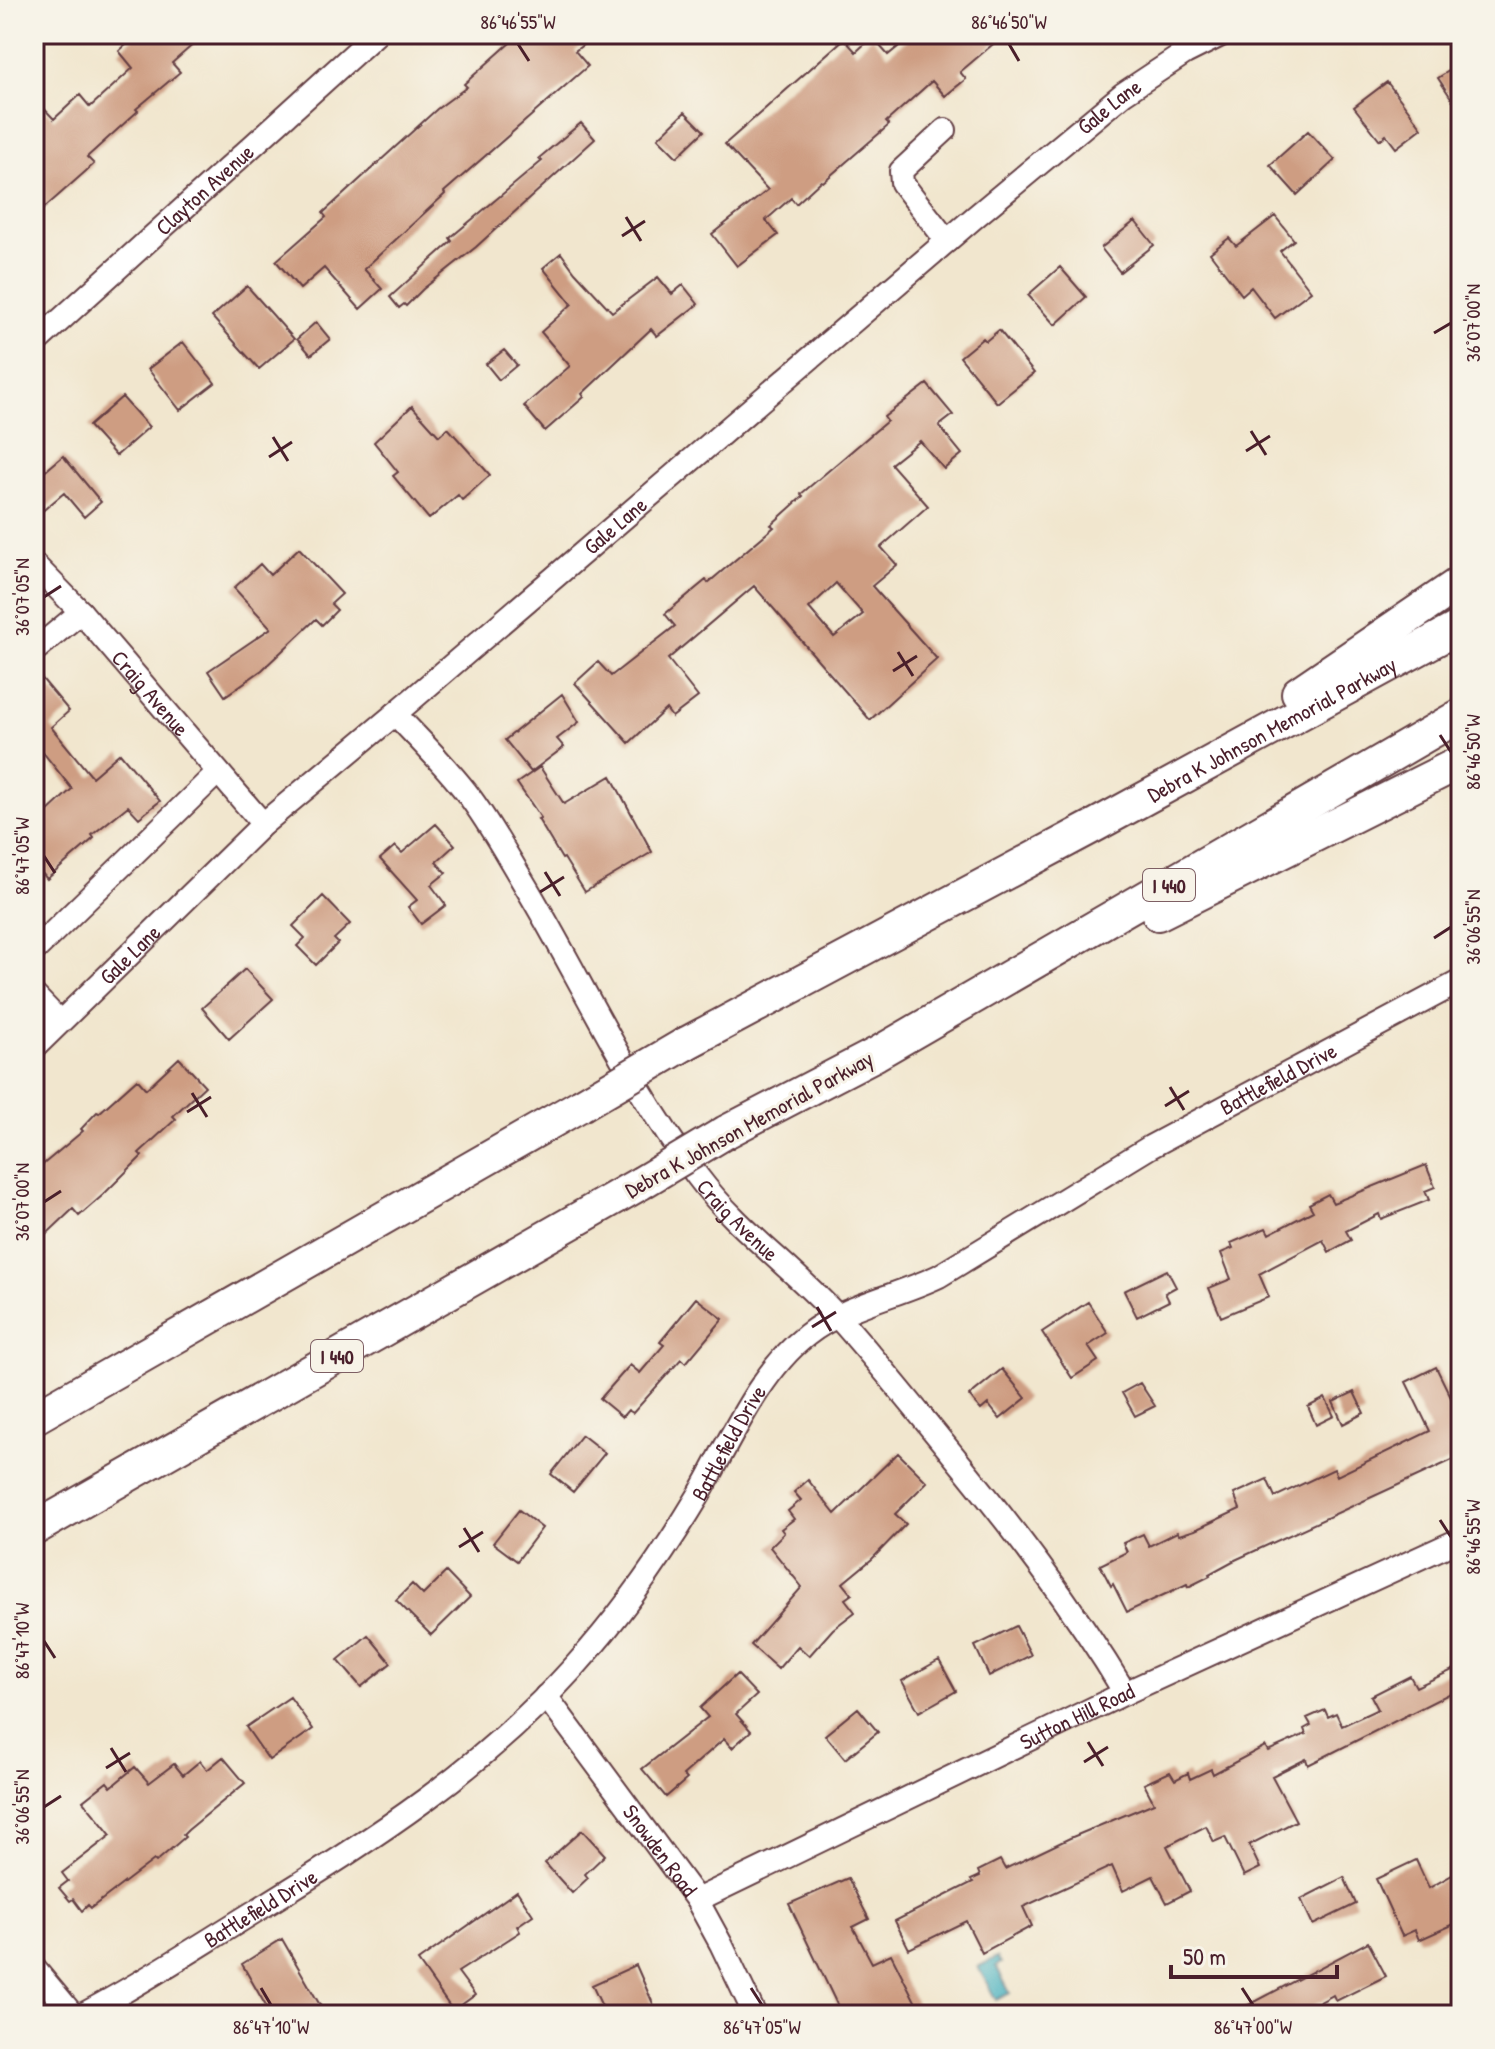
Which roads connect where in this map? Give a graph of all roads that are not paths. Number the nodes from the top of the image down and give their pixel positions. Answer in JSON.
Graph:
{"nodes":[{"id":1,"x":376,"y":34,"type":"edge"},
{"id":2,"x":1223,"y":34,"type":"edge"},
{"id":3,"x":945,"y":130,"type":"dead end"},
{"id":4,"x":947,"y":241,"type":"junction"},
{"id":5,"x":34,"y":344,"type":"edge"},
{"id":6,"x":34,"y":564,"type":"edge"},
{"id":7,"x":1461,"y":582,"type":"edge"},
{"id":8,"x":81,"y":612,"type":"junction"},
{"id":9,"x":1461,"y":626,"type":"edge"},
{"id":10,"x":34,"y":651,"type":"edge"},
{"id":11,"x":395,"y":714,"type":"junction"},
{"id":12,"x":1461,"y":715,"type":"edge"},
{"id":13,"x":1461,"y":762,"type":"edge"},
{"id":14,"x":218,"y":772,"type":"junction"},
{"id":15,"x":263,"y":824,"type":"junction"},
{"id":16,"x":1094,"y":826,"type":"junction"},
{"id":17,"x":34,"y":951,"type":"edge"},
{"id":18,"x":1461,"y":981,"type":"edge"},
{"id":19,"x":34,"y":995,"type":"edge"},
{"id":20,"x":60,"y":1022,"type":"junction"},
{"id":21,"x":34,"y":1048,"type":"edge"},
{"id":22,"x":876,"y":1054,"type":"junction"},
{"id":23,"x":835,"y":1315,"type":"junction"},
{"id":24,"x":34,"y":1418,"type":"edge"},
{"id":25,"x":34,"y":1529,"type":"edge"},
{"id":26,"x":1461,"y":1539,"type":"edge"},
{"id":27,"x":1125,"y":1693,"type":"junction"},
{"id":28,"x":546,"y":1696,"type":"junction"},
{"id":29,"x":697,"y":1900,"type":"junction"},
{"id":30,"x":34,"y":1968,"type":"edge"},
{"id":31,"x":73,"y":2015,"type":"edge"},
{"id":32,"x":82,"y":2015,"type":"edge"},
{"id":33,"x":755,"y":2015,"type":"edge"}],
"edges":[{"from":1,"to":5,"type":"street","name":"Clayton Avenue"},
{"from":2,"to":4,"type":"street","name":"Gale Lane"},
{"from":3,"to":4,"type":"street"},
{"from":4,"to":11,"type":"street","name":"Gale Lane"},
{"from":6,"to":8,"type":"street","name":"Craig Avenue"},
{"from":7,"to":16,"type":"highway"},
{"from":8,"to":10,"type":"street"},
{"from":8,"to":14,"type":"street","name":"Craig Avenue"},
{"from":9,"to":16,"type":"highway","name":"Debra K Johnson Memorial Parkway"},
{"from":11,"to":15,"type":"street","name":"Gale Lane"},
{"from":11,"to":23,"type":"street","name":"Craig Avenue"},
{"from":12,"to":22,"type":"highway","name":"Debra K Johnson Memorial Parkway","number":"I 440"},
{"from":13,"to":22,"type":"highway"},
{"from":14,"to":15,"type":"street","name":"Craig Avenue"},
{"from":14,"to":17,"type":"street"},
{"from":15,"to":20,"type":"street","name":"Gale Lane"},
{"from":16,"to":24,"type":"highway","name":"Debra K Johnson Memorial Parkway","bridge":true},
{"from":18,"to":23,"type":"street","name":"Battlefield Drive"},
{"from":19,"to":20,"type":"street"},
{"from":20,"to":21,"type":"street","name":"Gale Lane"},
{"from":22,"to":25,"type":"highway","name":"Debra K Johnson Memorial Parkway","number":"I 440","bridge":true},
{"from":23,"to":27,"type":"street","name":"Craig Avenue"},
{"from":23,"to":28,"type":"street","name":"Battlefield Drive"},
{"from":26,"to":27,"type":"street","name":"Sutton Hill Road"},
{"from":27,"to":29,"type":"street","name":"Sutton Hill Road"},
{"from":28,"to":29,"type":"street","name":"Snowden Road"},
{"from":28,"to":32,"type":"street","name":"Battlefield Drive"},
{"from":29,"to":33,"type":"street","name":"Snowden Road"},
{"from":30,"to":31,"type":"street"}]}
